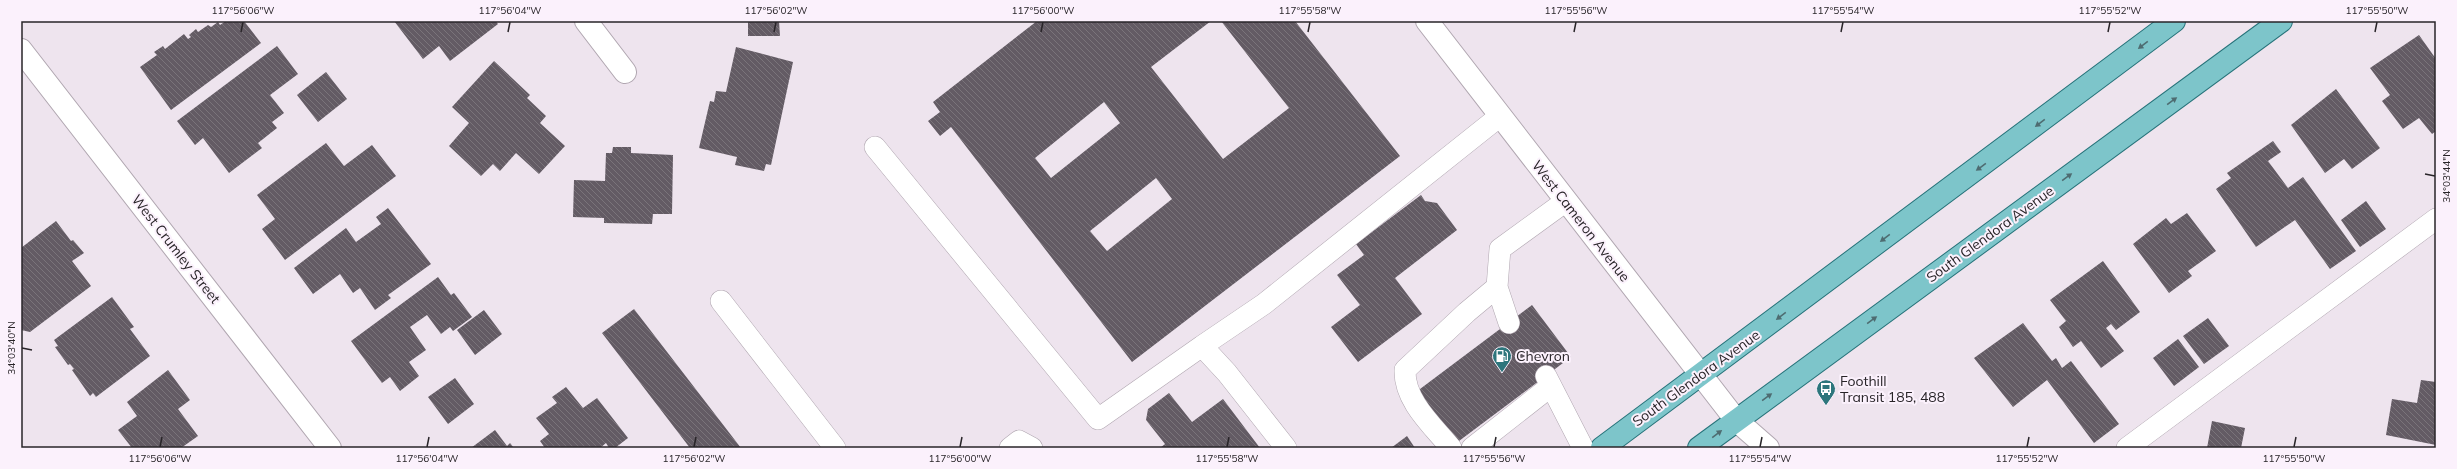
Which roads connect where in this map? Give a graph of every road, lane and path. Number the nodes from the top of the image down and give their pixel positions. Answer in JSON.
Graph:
{"nodes":[{"id":1,"x":586,"y":21,"type":"edge"},
{"id":2,"x":1427,"y":21,"type":"edge"},
{"id":3,"x":2174,"y":21,"type":"edge"},
{"id":4,"x":2281,"y":21,"type":"edge"},
{"id":5,"x":21,"y":50,"type":"edge"},
{"id":6,"x":625,"y":72,"type":"dead end"},
{"id":7,"x":1500,"y":116,"type":"junction"},
{"id":8,"x":875,"y":147,"type":"dead end"},
{"id":9,"x":1566,"y":201,"type":"junction"},
{"id":10,"x":2436,"y":219,"type":"edge"},
{"id":11,"x":1497,"y":287,"type":"junction"},
{"id":12,"x":722,"y":301,"type":"dead end"},
{"id":13,"x":1509,"y":323,"type":"dead end"},
{"id":14,"x":1202,"y":346,"type":"junction"},
{"id":15,"x":1701,"y":375,"type":"junction"},
{"id":16,"x":1736,"y":420,"type":"junction"},
{"id":17,"x":330,"y":448,"type":"edge"},
{"id":18,"x":835,"y":448,"type":"edge"},
{"id":19,"x":1010,"y":448,"type":"edge"},
{"id":20,"x":1032,"y":448,"type":"edge"},
{"id":21,"x":1286,"y":448,"type":"edge"},
{"id":22,"x":1451,"y":448,"type":"edge"},
{"id":23,"x":1472,"y":448,"type":"edge"},
{"id":24,"x":1583,"y":448,"type":"edge"},
{"id":25,"x":1602,"y":448,"type":"edge"},
{"id":26,"x":1699,"y":448,"type":"edge"},
{"id":27,"x":1768,"y":448,"type":"edge"},
{"id":28,"x":2127,"y":448,"type":"edge"}],
"edges":[{"from":1,"to":6,"type":"street"},
{"from":2,"to":7,"type":"street","name":"West Cameron Avenue"},
{"from":3,"to":15,"type":"main road","name":"South Glendora Avenue","one_way":true},
{"from":16,"to":4,"type":"main road","name":"South Glendora Avenue","one_way":true},
{"from":5,"to":17,"type":"street","name":"West Crumley Street"},
{"from":7,"to":9,"type":"street","name":"West Cameron Avenue"},
{"from":7,"to":14,"type":"lane"},
{"from":8,"to":14,"type":"lane"},
{"from":9,"to":11,"type":"lane"},
{"from":9,"to":15,"type":"street","name":"West Cameron Avenue"},
{"from":10,"to":28,"type":"lane"},
{"from":11,"to":13,"type":"lane"},
{"from":11,"to":22,"type":"lane"},
{"from":12,"to":18,"type":"lane"},
{"from":14,"to":21,"type":"lane"},
{"from":15,"to":16,"type":"street","name":"West Cameron Avenue"},
{"from":15,"to":25,"type":"main road","name":"South Glendora Avenue"},
{"from":26,"to":16,"type":"main road","name":"South Glendora Avenue","one_way":true},
{"from":16,"to":27,"type":"street","name":"West Cameron Avenue"},
{"from":19,"to":20,"type":"lane"},
{"from":23,"to":24,"type":"lane"}]}
